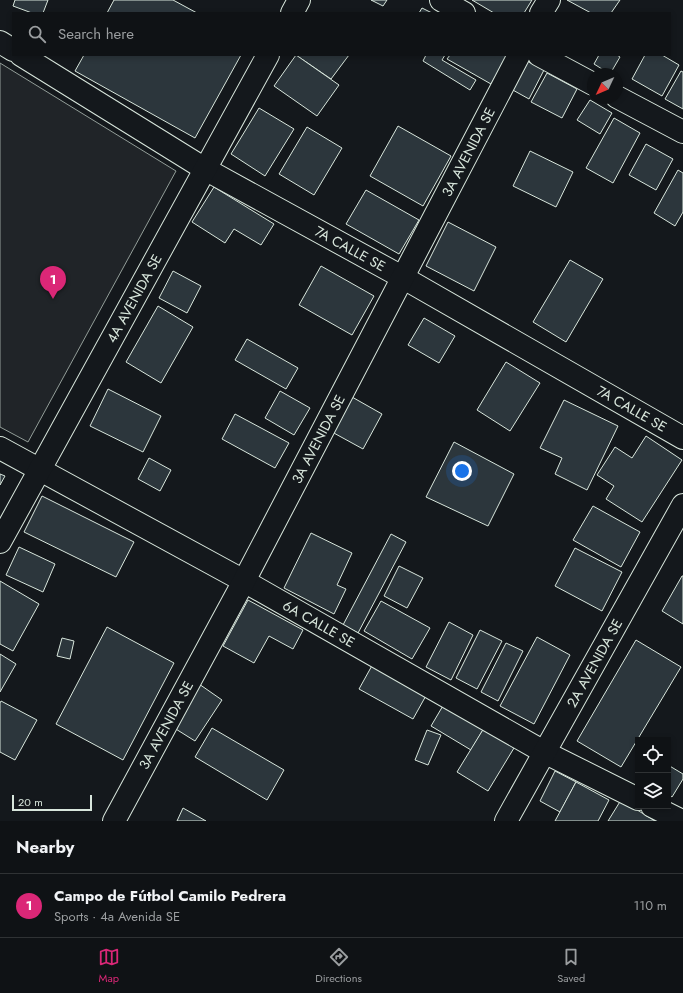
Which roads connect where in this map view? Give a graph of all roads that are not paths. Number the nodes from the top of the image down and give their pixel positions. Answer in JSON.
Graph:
{"nodes":[{"id":1,"x":299,"y":0,"type":"edge"},
{"id":2,"x":441,"y":0,"type":"edge"},
{"id":3,"x":549,"y":0,"type":"edge"},
{"id":4,"x":293,"y":12,"type":"edge"},
{"id":5,"x":462,"y":12,"type":"edge"},
{"id":6,"x":542,"y":12,"type":"edge"},
{"id":7,"x":0,"y":42,"type":"edge"},
{"id":8,"x":12,"y":49,"type":"edge"},
{"id":9,"x":23,"y":56,"type":"edge"},
{"id":10,"x":267,"y":56,"type":"edge"},
{"id":11,"x":517,"y":56,"type":"edge"},
{"id":12,"x":541,"y":56,"type":"edge"},
{"id":13,"x":587,"y":81,"type":"edge"},
{"id":14,"x":623,"y":100,"type":"edge"},
{"id":15,"x":683,"y":132,"type":"edge"},
{"id":16,"x":205,"y":169,"type":"junction"},
{"id":17,"x":402,"y":277,"type":"junction"},
{"id":18,"x":683,"y":438,"type":"edge"},
{"id":19,"x":0,"y":448,"type":"edge"},
{"id":20,"x":40,"y":470,"type":"junction"},
{"id":21,"x":683,"y":505,"type":"edge"},
{"id":22,"x":0,"y":542,"type":"edge"},
{"id":23,"x":244,"y":581,"type":"junction"},
{"id":24,"x":544,"y":752,"type":"junction"},
{"id":25,"x":635,"y":798,"type":"edge"},
{"id":26,"x":658,"y":809,"type":"edge"},
{"id":27,"x":114,"y":821,"type":"edge"},
{"id":28,"x":506,"y":821,"type":"edge"},
{"id":29,"x":682,"y":821,"type":"edge"}],
"edges":[{"from":1,"to":4,"type":"street"},
{"from":2,"to":5,"type":"street"},
{"from":3,"to":6,"type":"street"},
{"from":7,"to":8,"type":"street"},
{"from":9,"to":16,"type":"street","name":"7A CALLE SE"},
{"from":10,"to":16,"type":"street","name":"4A AVENIDA SE"},
{"from":11,"to":17,"type":"street","name":"3A AVENIDA SE"},
{"from":12,"to":13,"type":"street"},
{"from":14,"to":15,"type":"street"},
{"from":16,"to":17,"type":"street","name":"7A CALLE SE"},
{"from":16,"to":20,"type":"street","name":"4A AVENIDA SE"},
{"from":17,"to":18,"type":"street","name":"7A CALLE SE"},
{"from":17,"to":23,"type":"street","name":"3A AVENIDA SE"},
{"from":19,"to":20,"type":"street","name":"6A CALLE SE"},
{"from":20,"to":22,"type":"street","name":"4A AVENIDA SE"},
{"from":20,"to":23,"type":"street","name":"6A CALLE SE"},
{"from":21,"to":24,"type":"street","name":"2A AVENIDA SE"},
{"from":23,"to":24,"type":"street","name":"6A CALLE SE"},
{"from":23,"to":27,"type":"street","name":"3A AVENIDA SE"},
{"from":24,"to":25,"type":"street","name":"6A CALLE SE"},
{"from":24,"to":28,"type":"street","name":"2A AVENIDA SE"},
{"from":26,"to":29,"type":"street"}]}
